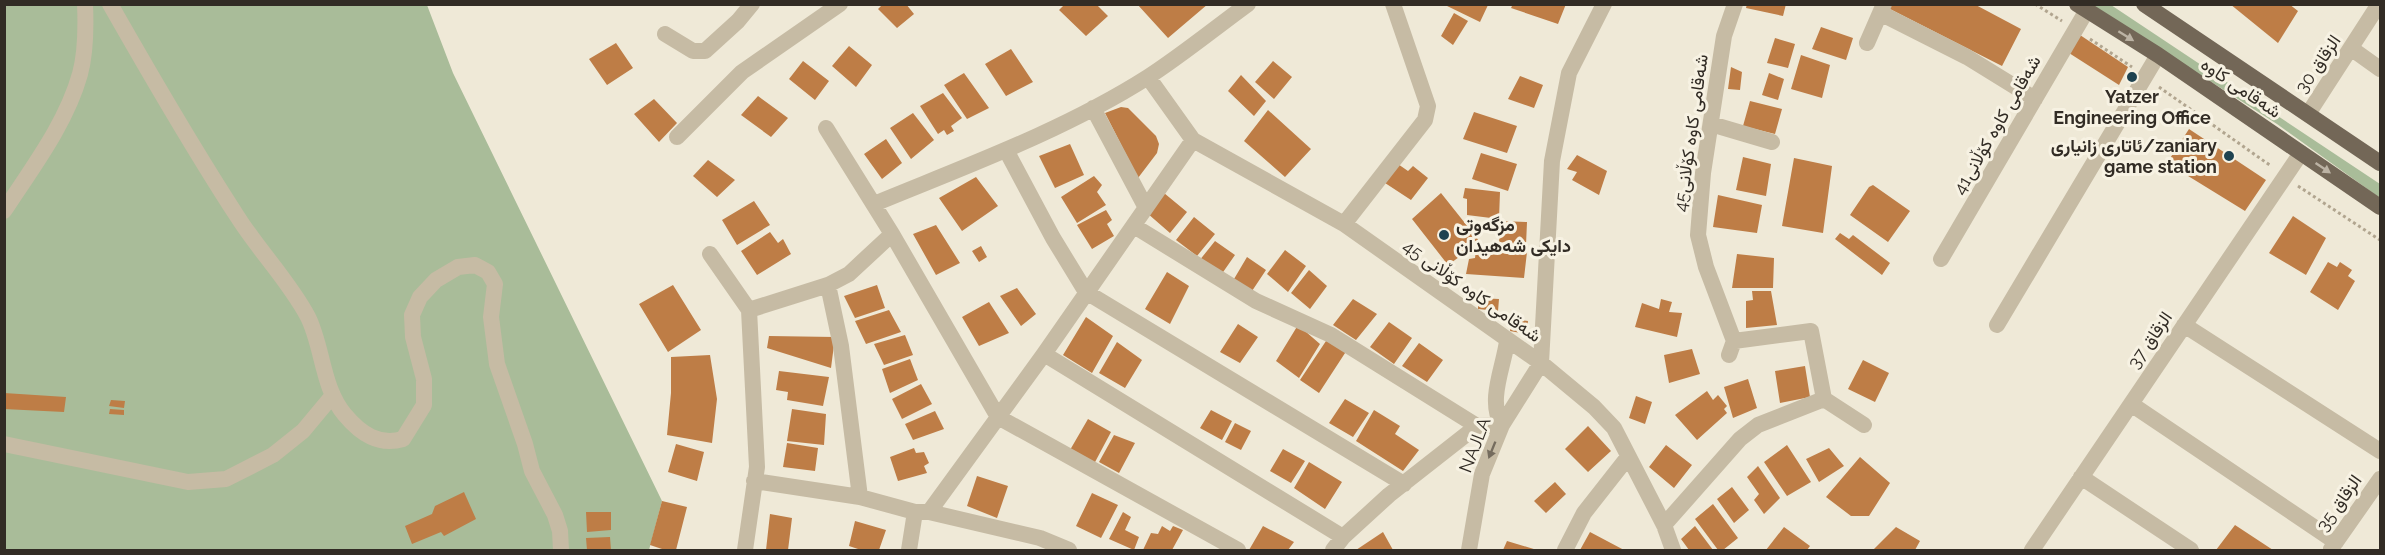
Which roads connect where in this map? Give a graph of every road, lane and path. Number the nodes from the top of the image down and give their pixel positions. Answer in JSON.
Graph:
{"nodes":[{"id":1,"x":85,"y":4,"type":"edge"},
{"id":2,"x":110,"y":4,"type":"edge"},
{"id":3,"x":752,"y":4,"type":"edge"},
{"id":4,"x":840,"y":4,"type":"edge"},
{"id":5,"x":1248,"y":4,"type":"edge"},
{"id":6,"x":1393,"y":4,"type":"edge"},
{"id":7,"x":1604,"y":4,"type":"edge"},
{"id":8,"x":1735,"y":4,"type":"edge"},
{"id":9,"x":2035,"y":4,"type":"edge"},
{"id":10,"x":2379,"y":4,"type":"edge"},
{"id":11,"x":2144,"y":5,"type":"edge"},
{"id":12,"x":2082,"y":8,"type":"edge"},
{"id":13,"x":1882,"y":9,"type":"edge"},
{"id":14,"x":2075,"y":29,"type":"junction"},
{"id":15,"x":666,"y":34,"type":"dead end"},
{"id":16,"x":1867,"y":43,"type":"dead end"},
{"id":17,"x":2352,"y":50,"type":"junction"},
{"id":18,"x":2158,"y":55,"type":"junction"},
{"id":19,"x":2380,"y":69,"type":"edge"},
{"id":20,"x":1148,"y":77,"type":"junction"},
{"id":21,"x":2145,"y":77,"type":"junction"},
{"id":22,"x":2035,"y":99,"type":"junction"},
{"id":23,"x":1092,"y":108,"type":"junction"},
{"id":24,"x":2308,"y":114,"type":"junction"},
{"id":25,"x":1711,"y":123,"type":"junction"},
{"id":26,"x":826,"y":128,"type":"dead end"},
{"id":27,"x":676,"y":137,"type":"dead end"},
{"id":28,"x":1193,"y":140,"type":"junction"},
{"id":29,"x":1772,"y":142,"type":"dead end"},
{"id":30,"x":1006,"y":150,"type":"junction"},
{"id":31,"x":2301,"y":153,"type":"junction"},
{"id":32,"x":2380,"y":164,"type":"edge"},
{"id":33,"x":2285,"y":176,"type":"junction"},
{"id":34,"x":874,"y":204,"type":"junction"},
{"id":35,"x":1145,"y":206,"type":"junction"},
{"id":36,"x":2380,"y":207,"type":"edge"},
{"id":37,"x":4,"y":211,"type":"edge"},
{"id":38,"x":1344,"y":224,"type":"junction"},
{"id":39,"x":1134,"y":226,"type":"junction"},
{"id":40,"x":892,"y":234,"type":"junction"},
{"id":41,"x":2380,"y":240,"type":"edge"},
{"id":42,"x":710,"y":254,"type":"dead end"},
{"id":43,"x":1941,"y":259,"type":"dead end"},
{"id":44,"x":828,"y":285,"type":"junction"},
{"id":45,"x":1086,"y":292,"type":"junction"},
{"id":46,"x":749,"y":310,"type":"junction"},
{"id":47,"x":1997,"y":325,"type":"dead end"},
{"id":48,"x":2184,"y":325,"type":"junction"},
{"id":49,"x":1507,"y":340,"type":"junction"},
{"id":50,"x":1044,"y":354,"type":"junction"},
{"id":51,"x":1541,"y":363,"type":"junction"},
{"id":52,"x":333,"y":395,"type":"junction"},
{"id":53,"x":1824,"y":399,"type":"junction"},
{"id":54,"x":2131,"y":404,"type":"junction"},
{"id":55,"x":998,"y":417,"type":"junction"},
{"id":56,"x":1502,"y":425,"type":"junction"},
{"id":57,"x":1864,"y":425,"type":"dead end"},
{"id":58,"x":1477,"y":426,"type":"junction"},
{"id":59,"x":4,"y":444,"type":"edge"},
{"id":60,"x":2380,"y":451,"type":"edge"},
{"id":61,"x":1628,"y":457,"type":"junction"},
{"id":62,"x":2081,"y":477,"type":"junction"},
{"id":63,"x":2380,"y":479,"type":"edge"},
{"id":64,"x":754,"y":481,"type":"junction"},
{"id":65,"x":1404,"y":484,"type":"junction"},
{"id":66,"x":860,"y":497,"type":"junction"},
{"id":67,"x":922,"y":512,"type":"junction"},
{"id":68,"x":1664,"y":525,"type":"junction"},
{"id":69,"x":1338,"y":544,"type":"edge"},
{"id":70,"x":2333,"y":546,"type":"edge"},
{"id":71,"x":561,"y":550,"type":"edge"},
{"id":72,"x":745,"y":550,"type":"edge"},
{"id":73,"x":909,"y":550,"type":"edge"},
{"id":74,"x":1069,"y":550,"type":"edge"},
{"id":75,"x":1238,"y":550,"type":"edge"},
{"id":76,"x":1469,"y":550,"type":"edge"},
{"id":77,"x":1566,"y":550,"type":"edge"},
{"id":78,"x":1673,"y":550,"type":"edge"},
{"id":79,"x":2034,"y":550,"type":"edge"},
{"id":80,"x":2191,"y":550,"type":"edge"}],
"edges":[{"from":1,"to":37,"type":"street"},
{"from":2,"to":52,"type":"street"},
{"from":3,"to":15,"type":"street"},
{"from":4,"to":27,"type":"street"},
{"from":5,"to":20,"type":"street"},
{"from":6,"to":38,"type":"street"},
{"from":7,"to":51,"type":"street","name":"شەقامی کاوە کۆڵانی 45"},
{"from":8,"to":25,"type":"street","name":"شەقامی کاوە کۆڵانی45"},
{"from":9,"to":14,"type":"path"},
{"from":10,"to":17,"type":"street","name":"الزقاق 30"},
{"from":11,"to":24,"type":"main road","name":"شەقامی کاوە"},
{"from":12,"to":14,"type":"street","name":"شەقامی کاوە کۆڵانی41"},
{"from":12,"to":18,"type":"main road","name":"شەقامی کاوە","one_way":true},
{"from":13,"to":16,"type":"street"},
{"from":13,"to":22,"type":"street"},
{"from":14,"to":21,"type":"path"},
{"from":14,"to":22,"type":"street","name":"شەقامی کاوە کۆڵانی41"},
{"from":17,"to":19,"type":"street"},
{"from":17,"to":24,"type":"street","name":"الزقاق 30"},
{"from":18,"to":21,"type":"street"},
{"from":18,"to":31,"type":"main road","name":"شەقامی کاوە"},
{"from":20,"to":23,"type":"street"},
{"from":20,"to":28,"type":"street"},
{"from":21,"to":33,"type":"path"},
{"from":21,"to":47,"type":"street"},
{"from":22,"to":43,"type":"street","name":"شەقامی کاوە کۆڵانی41"},
{"from":23,"to":30,"type":"street"},
{"from":23,"to":35,"type":"street"},
{"from":24,"to":32,"type":"main road","name":"شەقامی کاوە"},
{"from":25,"to":29,"type":"street"},
{"from":25,"to":53,"type":"street","name":"شەقامی کاوە کۆڵانی45"},
{"from":26,"to":34,"type":"street"},
{"from":28,"to":35,"type":"street"},
{"from":28,"to":38,"type":"street","name":"شەقامی کاوە کۆڵانی 45"},
{"from":30,"to":34,"type":"street"},
{"from":30,"to":45,"type":"street"},
{"from":31,"to":33,"type":"street","name":"الزقاق 37"},
{"from":31,"to":36,"type":"main road","name":"شەقامی کاوە","one_way":true},
{"from":33,"to":41,"type":"path"},
{"from":33,"to":48,"type":"street","name":"الزقاق 37"},
{"from":34,"to":40,"type":"street"},
{"from":35,"to":39,"type":"street"},
{"from":38,"to":49,"type":"street","name":"شەقامی کاوە کۆڵانی 45"},
{"from":39,"to":45,"type":"street"},
{"from":39,"to":58,"type":"street"},
{"from":40,"to":44,"type":"street"},
{"from":40,"to":55,"type":"street"},
{"from":42,"to":46,"type":"street"},
{"from":44,"to":46,"type":"street"},
{"from":44,"to":66,"type":"street"},
{"from":45,"to":50,"type":"street"},
{"from":45,"to":65,"type":"street"},
{"from":46,"to":64,"type":"street"},
{"from":48,"to":54,"type":"street","name":"الزقاق 37"},
{"from":48,"to":60,"type":"street"},
{"from":49,"to":51,"type":"street","name":"شەقامی کاوە کۆڵانی 45"},
{"from":49,"to":56,"type":"street"},
{"from":50,"to":55,"type":"street"},
{"from":50,"to":69,"type":"street"},
{"from":51,"to":56,"type":"street","name":"NAJLA"},
{"from":51,"to":61,"type":"street"},
{"from":52,"to":59,"type":"street"},
{"from":52,"to":71,"type":"street"},
{"from":53,"to":57,"type":"street"},
{"from":53,"to":68,"type":"street"},
{"from":54,"to":62,"type":"street","name":"الزقاق 37"},
{"from":54,"to":70,"type":"street"},
{"from":55,"to":67,"type":"street"},
{"from":55,"to":75,"type":"street"},
{"from":56,"to":58,"type":"street"},
{"from":56,"to":76,"type":"street","name":"NAJLA","one_way":true},
{"from":58,"to":65,"type":"street"},
{"from":61,"to":68,"type":"street"},
{"from":61,"to":77,"type":"street"},
{"from":62,"to":79,"type":"street","name":"الزقاق 37"},
{"from":62,"to":80,"type":"street"},
{"from":63,"to":70,"type":"street","name":"الزقاق 35"},
{"from":64,"to":66,"type":"street"},
{"from":64,"to":72,"type":"street"},
{"from":65,"to":69,"type":"street"},
{"from":66,"to":67,"type":"street"},
{"from":67,"to":73,"type":"street"},
{"from":67,"to":74,"type":"street"},
{"from":68,"to":78,"type":"street"}]}
